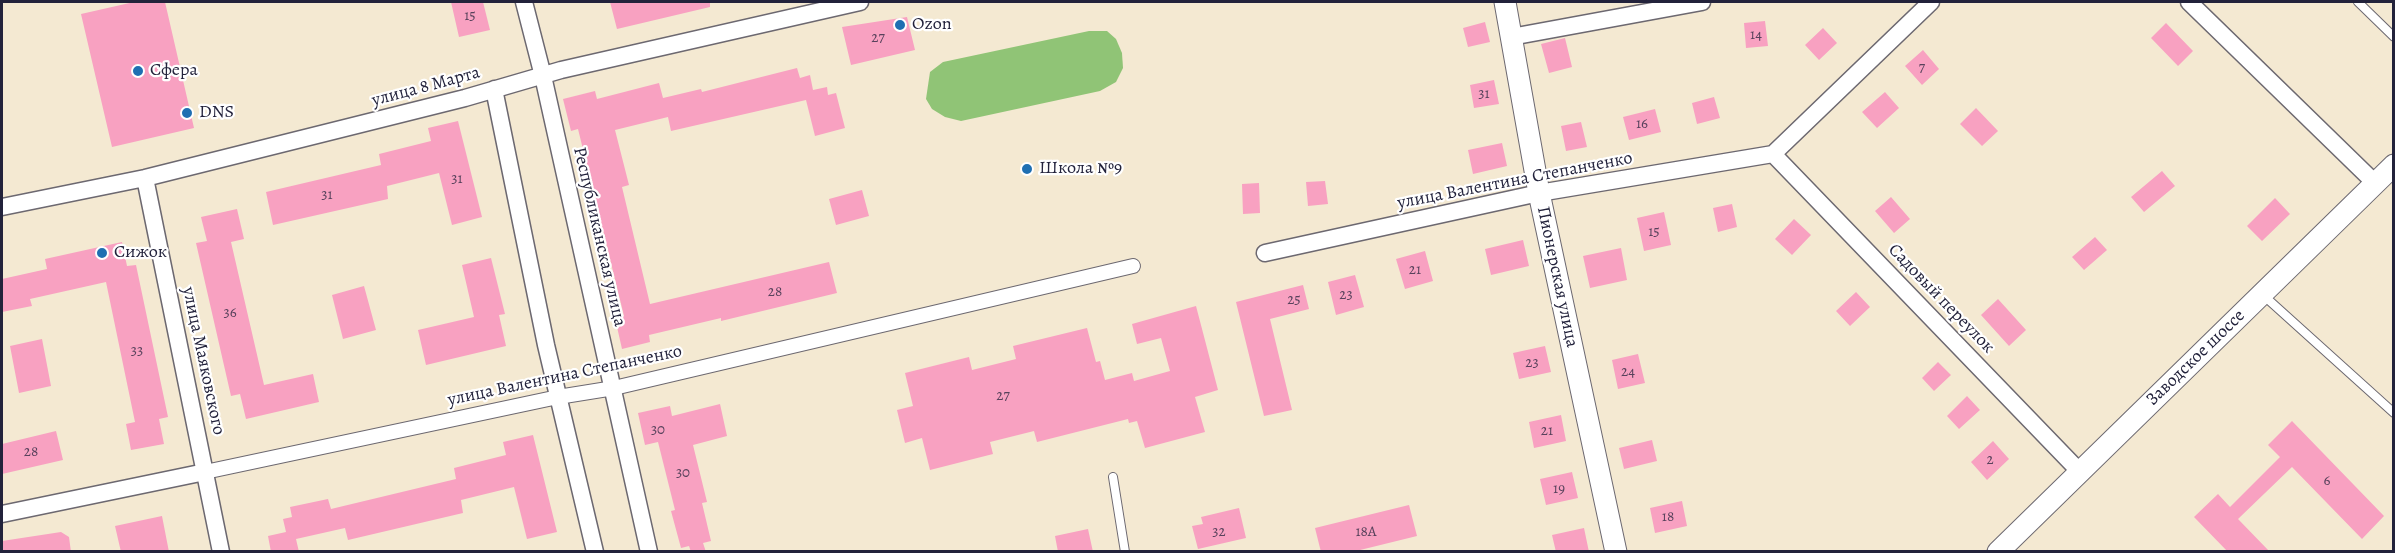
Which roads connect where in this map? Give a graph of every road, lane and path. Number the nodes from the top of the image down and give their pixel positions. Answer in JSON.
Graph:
{"nodes":[{"id":1,"x":524,"y":2,"type":"edge"},
{"id":2,"x":860,"y":2,"type":"edge"},
{"id":3,"x":1505,"y":2,"type":"edge"},
{"id":4,"x":1702,"y":2,"type":"edge"},
{"id":5,"x":1931,"y":2,"type":"edge"},
{"id":6,"x":2189,"y":2,"type":"edge"},
{"id":7,"x":2358,"y":2,"type":"edge"},
{"id":8,"x":1511,"y":37,"type":"junction"},
{"id":9,"x":2394,"y":37,"type":"edge"},
{"id":10,"x":543,"y":76,"type":"junction"},
{"id":11,"x":494,"y":89,"type":"junction"},
{"id":12,"x":1773,"y":154,"type":"junction"},
{"id":13,"x":2394,"y":165,"type":"edge"},
{"id":14,"x":146,"y":178,"type":"junction"},
{"id":15,"x":2375,"y":183,"type":"junction"},
{"id":16,"x":1539,"y":193,"type":"junction"},
{"id":17,"x":2,"y":207,"type":"edge"},
{"id":18,"x":1265,"y":253,"type":"dead end"},
{"id":19,"x":1133,"y":266,"type":"dead end"},
{"id":20,"x":2262,"y":294,"type":"junction"},
{"id":21,"x":614,"y":388,"type":"junction"},
{"id":22,"x":558,"y":397,"type":"junction"},
{"id":23,"x":2394,"y":413,"type":"edge"},
{"id":24,"x":205,"y":472,"type":"junction"},
{"id":25,"x":2080,"y":472,"type":"junction"},
{"id":26,"x":1113,"y":477,"type":"dead end"},
{"id":27,"x":2,"y":514,"type":"edge"},
{"id":28,"x":221,"y":552,"type":"edge"},
{"id":29,"x":595,"y":552,"type":"edge"},
{"id":30,"x":649,"y":552,"type":"edge"},
{"id":31,"x":1125,"y":552,"type":"edge"},
{"id":32,"x":1616,"y":552,"type":"edge"},
{"id":33,"x":1998,"y":552,"type":"edge"}],
"edges":[{"from":1,"to":10,"type":"street","name":"Республиканская улица"},
{"from":2,"to":10,"type":"street","name":"улица 8 Марта"},
{"from":3,"to":8,"type":"street","name":"Пионерская улица"},
{"from":4,"to":8,"type":"street"},
{"from":5,"to":12,"type":"street"},
{"from":6,"to":15,"type":"street"},
{"from":7,"to":9,"type":"lane"},
{"from":8,"to":16,"type":"street","name":"Пионерская улица"},
{"from":10,"to":11,"type":"street","name":"улица 8 Марта"},
{"from":10,"to":21,"type":"street","name":"Республиканская улица"},
{"from":11,"to":14,"type":"street","name":"улица 8 Марта"},
{"from":11,"to":22,"type":"street"},
{"from":12,"to":16,"type":"street","name":"улица Валентина Степанченко"},
{"from":12,"to":25,"type":"street","name":"Садовый переулок"},
{"from":13,"to":15,"type":"street","name":"Заводское шоссе"},
{"from":14,"to":17,"type":"street","name":"улица 8 Марта"},
{"from":14,"to":24,"type":"street","name":"улица Маяковского"},
{"from":15,"to":20,"type":"street","name":"Заводское шоссе"},
{"from":16,"to":18,"type":"street","name":"улица Валентина Степанченко"},
{"from":16,"to":32,"type":"street","name":"Пионерская улица"},
{"from":19,"to":21,"type":"street","name":"улица Валентина Степанченко"},
{"from":20,"to":23,"type":"lane"},
{"from":20,"to":25,"type":"street","name":"Заводское шоссе"},
{"from":21,"to":22,"type":"street","name":"улица Валентина Степанченко"},
{"from":21,"to":30,"type":"street","name":"Республиканская улица"},
{"from":22,"to":24,"type":"street","name":"улица Валентина Степанченко"},
{"from":22,"to":29,"type":"street"},
{"from":24,"to":27,"type":"street","name":"улица Валентина Степанченко"},
{"from":24,"to":28,"type":"street","name":"улица Маяковского"},
{"from":25,"to":33,"type":"street","name":"Заводское шоссе"},
{"from":26,"to":31,"type":"lane"}]}
